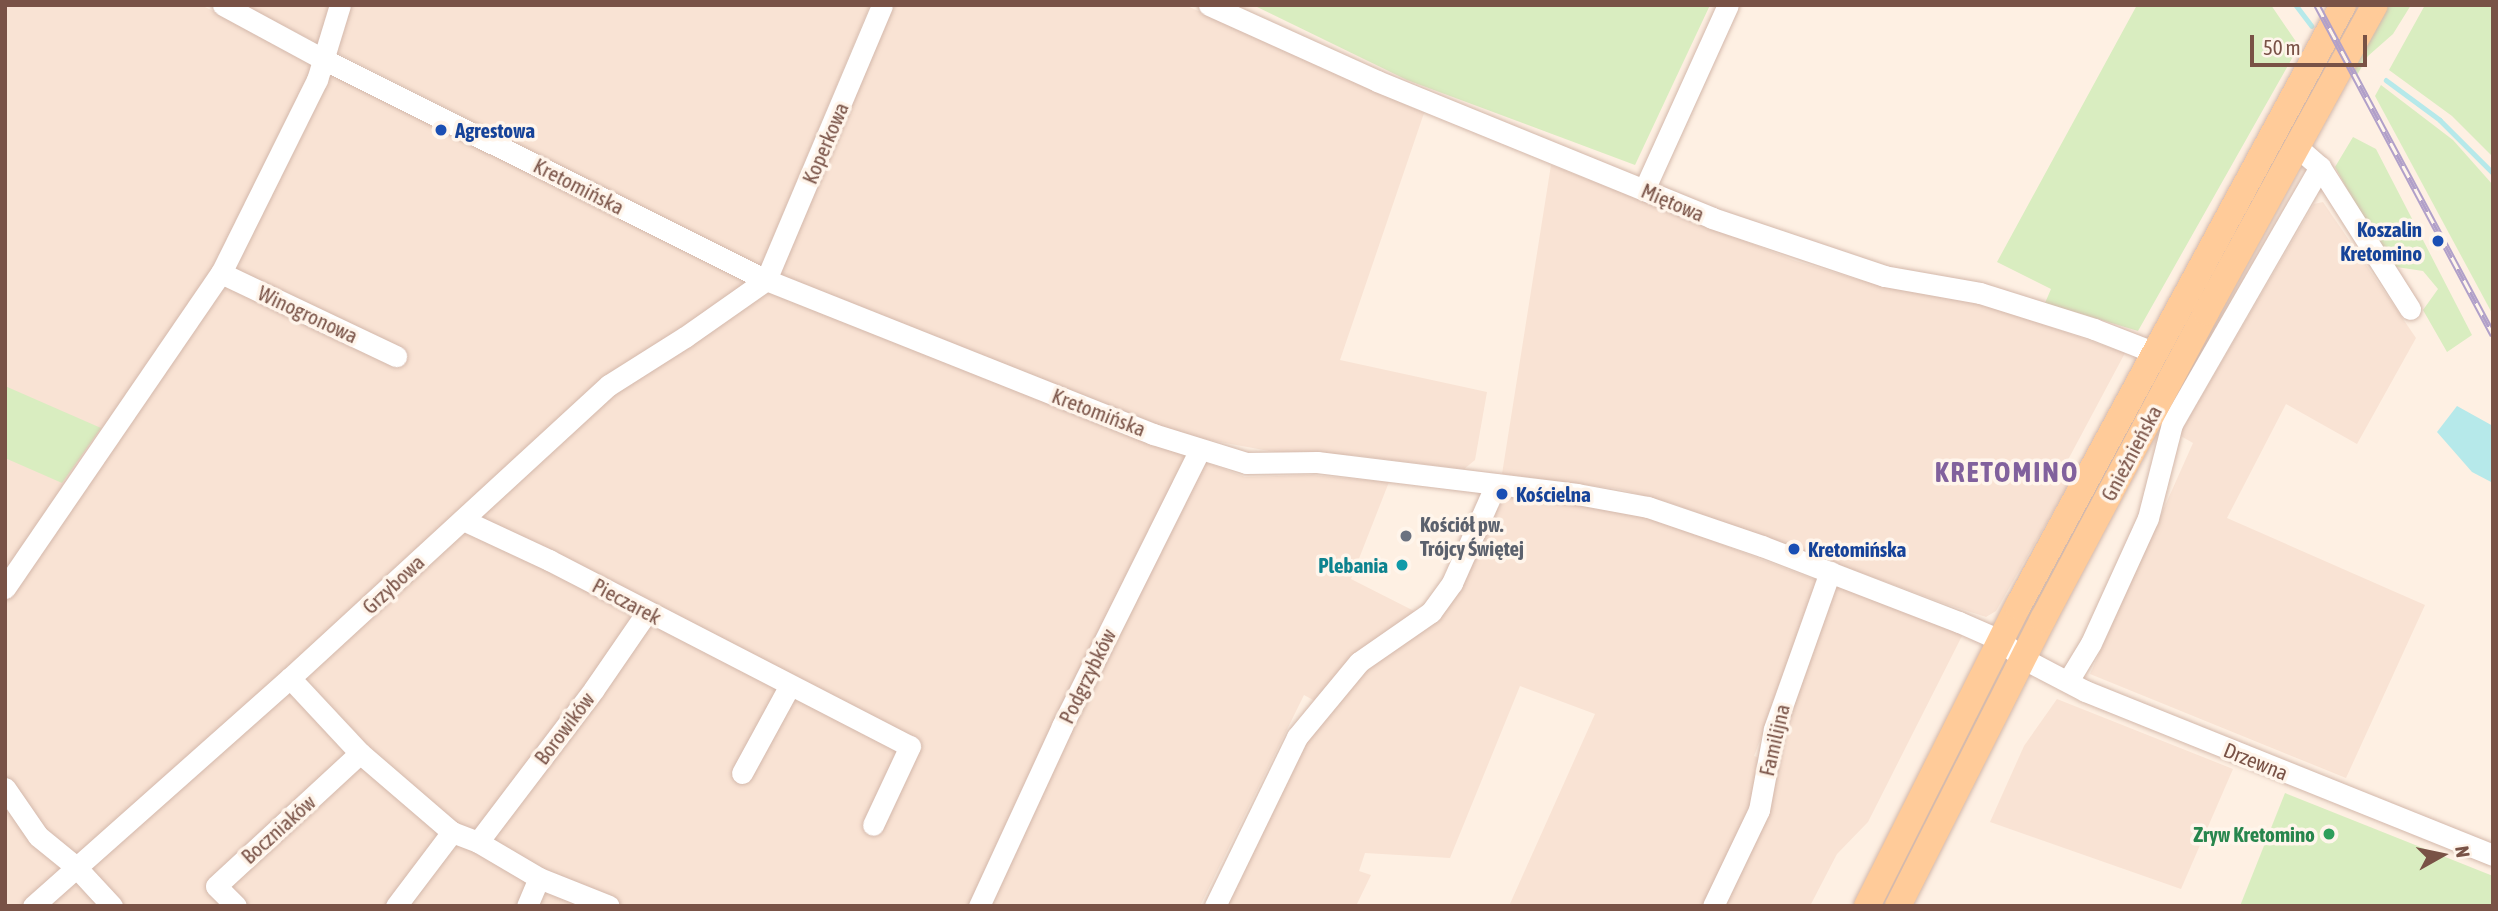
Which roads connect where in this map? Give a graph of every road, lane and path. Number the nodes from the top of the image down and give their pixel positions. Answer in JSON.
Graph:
{"nodes":[{"id":1,"x":223,"y":5,"type":"edge"},
{"id":2,"x":340,"y":5,"type":"edge"},
{"id":3,"x":882,"y":5,"type":"edge"},
{"id":4,"x":1209,"y":5,"type":"edge"},
{"id":5,"x":1728,"y":5,"type":"edge"},
{"id":6,"x":2343,"y":5,"type":"edge"},
{"id":7,"x":2375,"y":5,"type":"edge"},
{"id":8,"x":323,"y":59,"type":"junction"},
{"id":9,"x":2297,"y":147,"type":"junction"},
{"id":10,"x":2320,"y":167,"type":"junction"},
{"id":11,"x":1644,"y":190,"type":"junction"},
{"id":12,"x":221,"y":273,"type":"junction"},
{"id":13,"x":766,"y":280,"type":"junction"},
{"id":14,"x":2410,"y":309,"type":"dead end"},
{"id":15,"x":2153,"y":352,"type":"junction"},
{"id":16,"x":396,"y":356,"type":"dead end"},
{"id":17,"x":1200,"y":449,"type":"junction"},
{"id":18,"x":1496,"y":484,"type":"junction"},
{"id":19,"x":463,"y":520,"type":"junction"},
{"id":20,"x":1830,"y":572,"type":"junction"},
{"id":21,"x":5,"y":589,"type":"edge"},
{"id":22,"x":647,"y":612,"type":"junction"},
{"id":23,"x":2000,"y":640,"type":"junction"},
{"id":24,"x":2022,"y":658,"type":"junction"},
{"id":25,"x":290,"y":678,"type":"junction"},
{"id":26,"x":2068,"y":681,"type":"junction"},
{"id":27,"x":790,"y":684,"type":"junction"},
{"id":28,"x":360,"y":753,"type":"junction"},
{"id":29,"x":742,"y":774,"type":"dead end"},
{"id":30,"x":5,"y":788,"type":"edge"},
{"id":31,"x":873,"y":825,"type":"dead end"},
{"id":32,"x":452,"y":832,"type":"junction"},
{"id":33,"x":478,"y":842,"type":"junction"},
{"id":34,"x":2493,"y":855,"type":"edge"},
{"id":35,"x":76,"y":867,"type":"junction"},
{"id":36,"x":539,"y":878,"type":"junction"},
{"id":37,"x":33,"y":906,"type":"edge"},
{"id":38,"x":112,"y":906,"type":"edge"},
{"id":39,"x":236,"y":906,"type":"edge"},
{"id":40,"x":396,"y":906,"type":"edge"},
{"id":41,"x":527,"y":906,"type":"edge"},
{"id":42,"x":609,"y":906,"type":"edge"},
{"id":43,"x":979,"y":906,"type":"edge"},
{"id":44,"x":1214,"y":906,"type":"edge"},
{"id":45,"x":1713,"y":906,"type":"edge"},
{"id":46,"x":1867,"y":906,"type":"edge"},
{"id":47,"x":1898,"y":906,"type":"edge"}],
"edges":[{"from":1,"to":8,"type":"street","name":"Kretomińska"},
{"from":2,"to":8,"type":"street"},
{"from":3,"to":13,"type":"street","name":"Koperkowa"},
{"from":4,"to":11,"type":"street","name":"Miętowa"},
{"from":5,"to":11,"type":"street"},
{"from":6,"to":15,"type":"main road","name":"Gnieźnieńska"},
{"from":7,"to":9,"type":"main road","name":"Gnieźnieńska"},
{"from":8,"to":12,"type":"street"},
{"from":8,"to":13,"type":"street","name":"Kretomińska"},
{"from":9,"to":10,"type":"street"},
{"from":9,"to":24,"type":"main road","name":"Gnieźnieńska"},
{"from":10,"to":14,"type":"street"},
{"from":10,"to":26,"type":"street"},
{"from":11,"to":15,"type":"street","name":"Miętowa"},
{"from":12,"to":16,"type":"street","name":"Winogronowa"},
{"from":12,"to":21,"type":"street"},
{"from":13,"to":17,"type":"street","name":"Kretomińska"},
{"from":13,"to":19,"type":"street","name":"Grzybowa"},
{"from":15,"to":23,"type":"main road","name":"Gnieźnieńska"},
{"from":17,"to":18,"type":"street","name":"Kretomińska"},
{"from":17,"to":43,"type":"street","name":"Podgrzybków"},
{"from":18,"to":20,"type":"street","name":"Kretomińska"},
{"from":18,"to":44,"type":"street"},
{"from":19,"to":22,"type":"street","name":"Pieczarek"},
{"from":19,"to":25,"type":"street","name":"Grzybowa"},
{"from":20,"to":23,"type":"street","name":"Kretomińska"},
{"from":20,"to":45,"type":"street","name":"Familijna"},
{"from":22,"to":27,"type":"street","name":"Pieczarek"},
{"from":22,"to":33,"type":"street","name":"Borowików"},
{"from":23,"to":24,"type":"street","name":"Kretomińska"},
{"from":23,"to":46,"type":"main road","name":"Gnieźnieńska"},
{"from":24,"to":26,"type":"street","name":"Drzewna"},
{"from":24,"to":47,"type":"main road","name":"Gnieźnieńska"},
{"from":25,"to":28,"type":"street"},
{"from":25,"to":35,"type":"street","name":"Grzybowa"},
{"from":26,"to":34,"type":"street","name":"Drzewna"},
{"from":27,"to":29,"type":"street"},
{"from":27,"to":31,"type":"street","name":"Pieczarek"},
{"from":28,"to":32,"type":"street"},
{"from":28,"to":39,"type":"street","name":"Boczniaków"},
{"from":30,"to":35,"type":"street"},
{"from":32,"to":33,"type":"street"},
{"from":32,"to":40,"type":"street"},
{"from":33,"to":36,"type":"street"},
{"from":35,"to":37,"type":"street","name":"Grzybowa"},
{"from":35,"to":38,"type":"street"},
{"from":36,"to":41,"type":"street"},
{"from":36,"to":42,"type":"street"}]}
